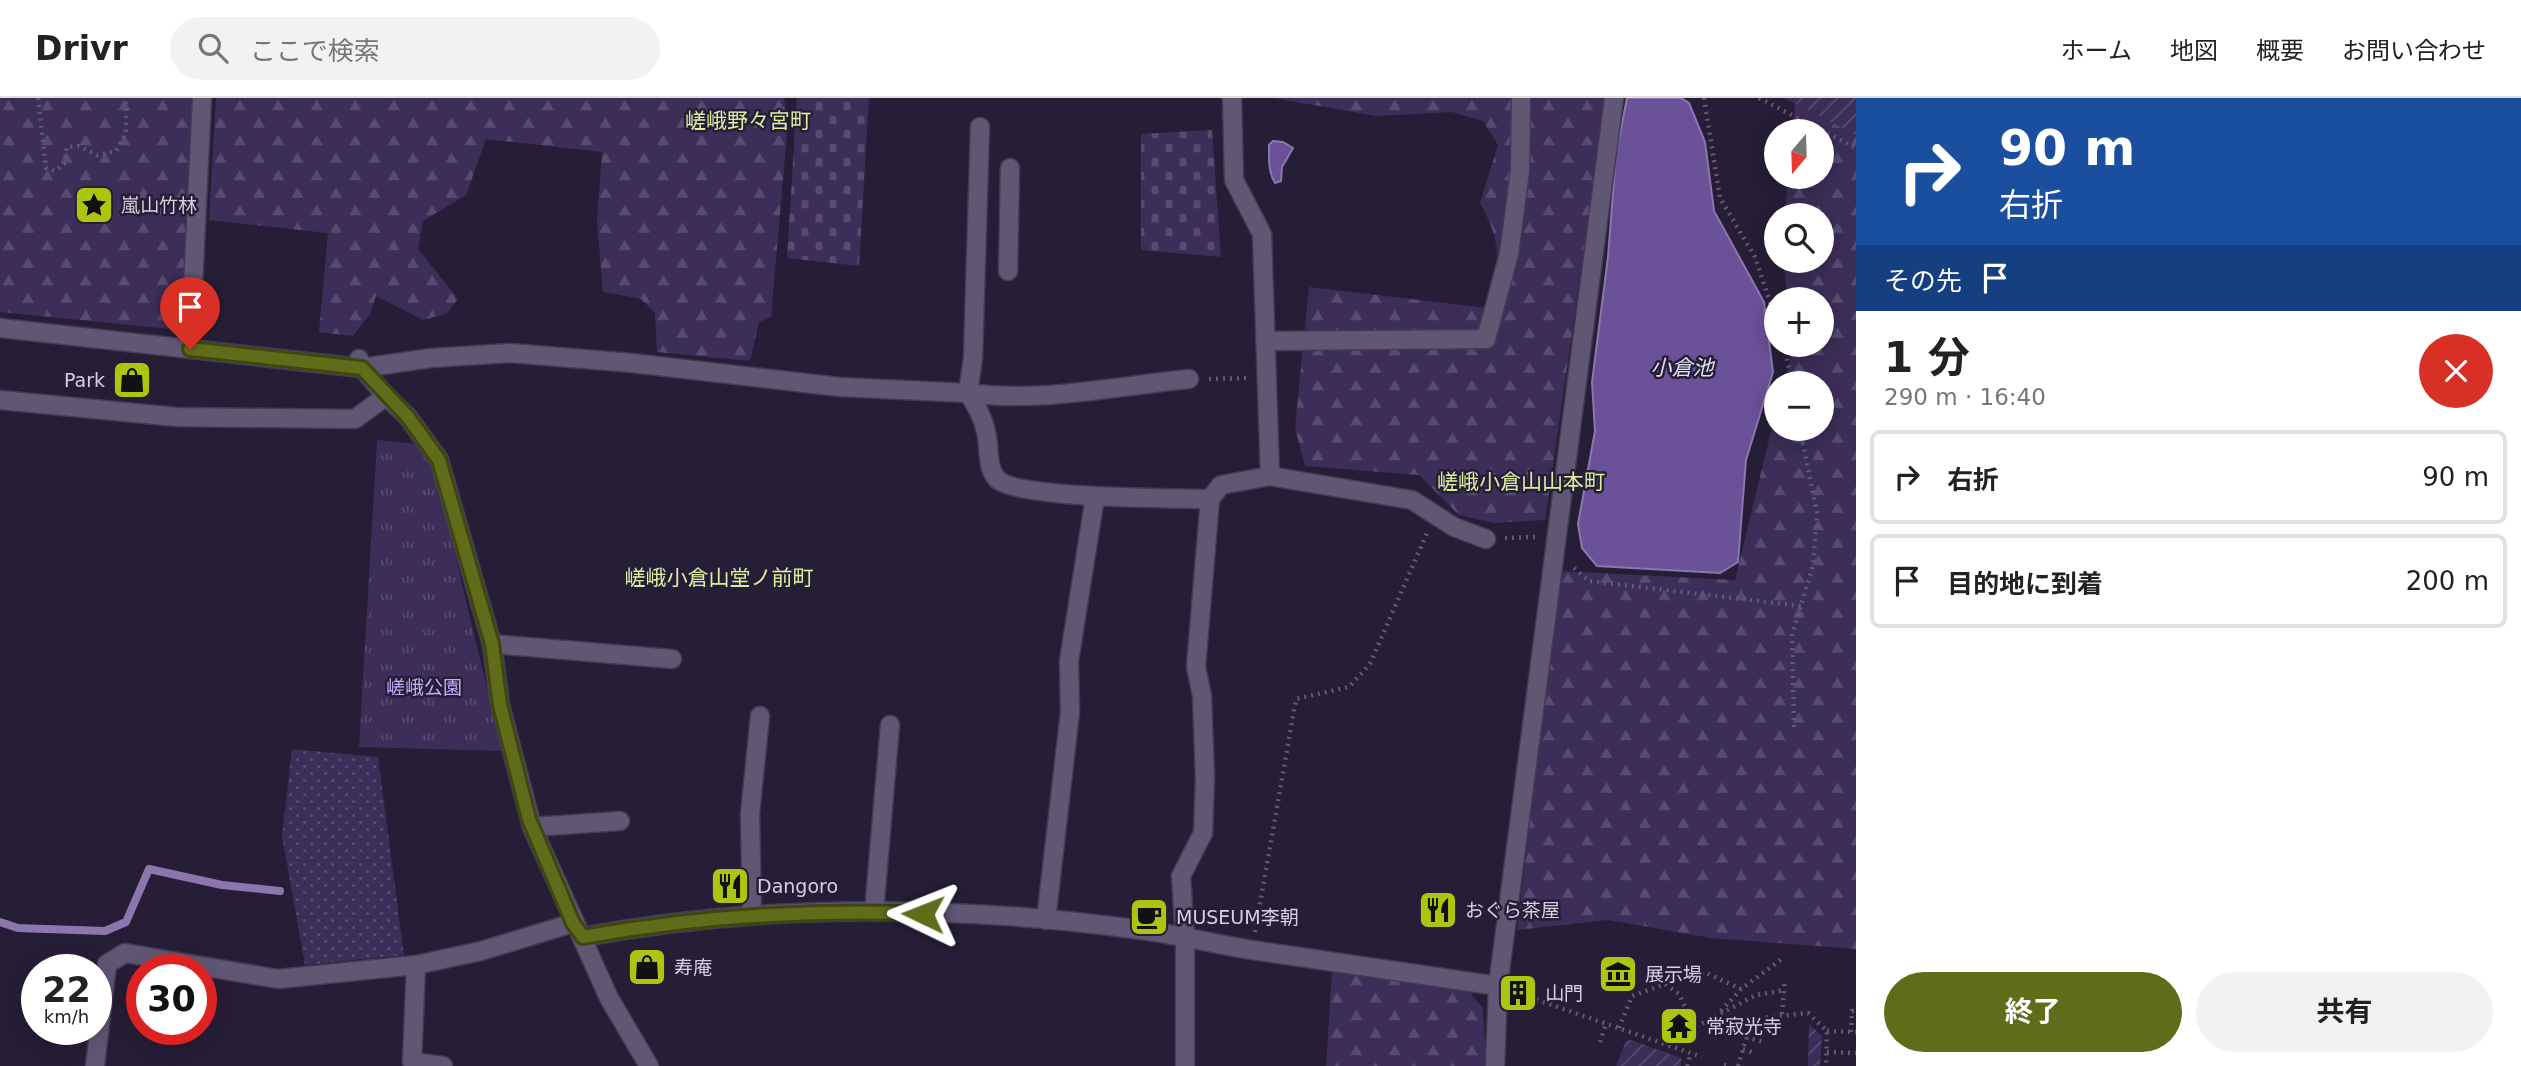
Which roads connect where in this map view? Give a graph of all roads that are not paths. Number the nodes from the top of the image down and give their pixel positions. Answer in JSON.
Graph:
{"nodes":[{"id":1,"x":202,"y":98,"type":"edge"},
{"id":2,"x":1232,"y":98,"type":"edge"},
{"id":3,"x":1521,"y":98,"type":"edge"},
{"id":4,"x":1614,"y":98,"type":"edge"},
{"id":5,"x":980,"y":127,"type":"dead end"},
{"id":6,"x":1010,"y":168,"type":"dead end"},
{"id":7,"x":1008,"y":271,"type":"dead end"},
{"id":8,"x":0,"y":328,"type":"edge"},
{"id":9,"x":1265,"y":341,"type":"junction"},
{"id":10,"x":190,"y":349,"type":"junction"},
{"id":11,"x":361,"y":363,"type":"junction"},
{"id":12,"x":1189,"y":379,"type":"road end"},
{"id":13,"x":968,"y":393,"type":"junction"},
{"id":14,"x":386,"y":396,"type":"junction"},
{"id":15,"x":0,"y":400,"type":"edge"},
{"id":16,"x":1270,"y":475,"type":"junction"},
{"id":17,"x":1095,"y":497,"type":"junction"},
{"id":18,"x":1210,"y":499,"type":"junction"},
{"id":19,"x":1486,"y":539,"type":"road end"},
{"id":20,"x":492,"y":644,"type":"junction"},
{"id":21,"x":672,"y":659,"type":"dead end"},
{"id":22,"x":760,"y":716,"type":"dead end"},
{"id":23,"x":890,"y":725,"type":"dead end"},
{"id":24,"x":620,"y":821,"type":"dead end"},
{"id":25,"x":532,"y":827,"type":"junction"},
{"id":26,"x":874,"y":912,"type":"junction"},
{"id":27,"x":752,"y":915,"type":"junction"},
{"id":28,"x":1046,"y":920,"type":"junction"},
{"id":29,"x":578,"y":930,"type":"junction"},
{"id":30,"x":1185,"y":939,"type":"junction"},
{"id":31,"x":416,"y":965,"type":"junction"},
{"id":32,"x":1498,"y":986,"type":"junction"},
{"id":33,"x":1496,"y":1065,"type":"edge"},
{"id":34,"x":95,"y":1066,"type":"edge"},
{"id":35,"x":443,"y":1066,"type":"edge"},
{"id":36,"x":649,"y":1066,"type":"edge"},
{"id":37,"x":1185,"y":1066,"type":"edge"}],
"edges":[{"from":1,"to":10,"type":"street"},
{"from":2,"to":9,"type":"street"},
{"from":3,"to":9,"type":"street"},
{"from":4,"to":32,"type":"street"},
{"from":5,"to":13,"type":"street"},
{"from":6,"to":7,"type":"street"},
{"from":8,"to":10,"type":"street"},
{"from":9,"to":16,"type":"street"},
{"from":10,"to":11,"type":"street"},
{"from":11,"to":13,"type":"street"},
{"from":11,"to":14,"type":"street"},
{"from":12,"to":13,"type":"street"},
{"from":13,"to":17,"type":"street"},
{"from":14,"to":15,"type":"street"},
{"from":14,"to":20,"type":"street"},
{"from":16,"to":18,"type":"street"},
{"from":16,"to":19,"type":"street"},
{"from":17,"to":18,"type":"street"},
{"from":17,"to":28,"type":"street"},
{"from":18,"to":30,"type":"street"},
{"from":20,"to":21,"type":"street"},
{"from":20,"to":25,"type":"street"},
{"from":22,"to":27,"type":"street"},
{"from":23,"to":26,"type":"street"},
{"from":24,"to":25,"type":"street"},
{"from":25,"to":29,"type":"street"},
{"from":26,"to":27,"type":"street"},
{"from":26,"to":28,"type":"street"},
{"from":27,"to":29,"type":"street"},
{"from":28,"to":30,"type":"street"},
{"from":29,"to":31,"type":"street"},
{"from":29,"to":36,"type":"street"},
{"from":30,"to":32,"type":"street"},
{"from":30,"to":37,"type":"street"},
{"from":31,"to":34,"type":"street"},
{"from":31,"to":35,"type":"street"},
{"from":32,"to":33,"type":"street"}]}
